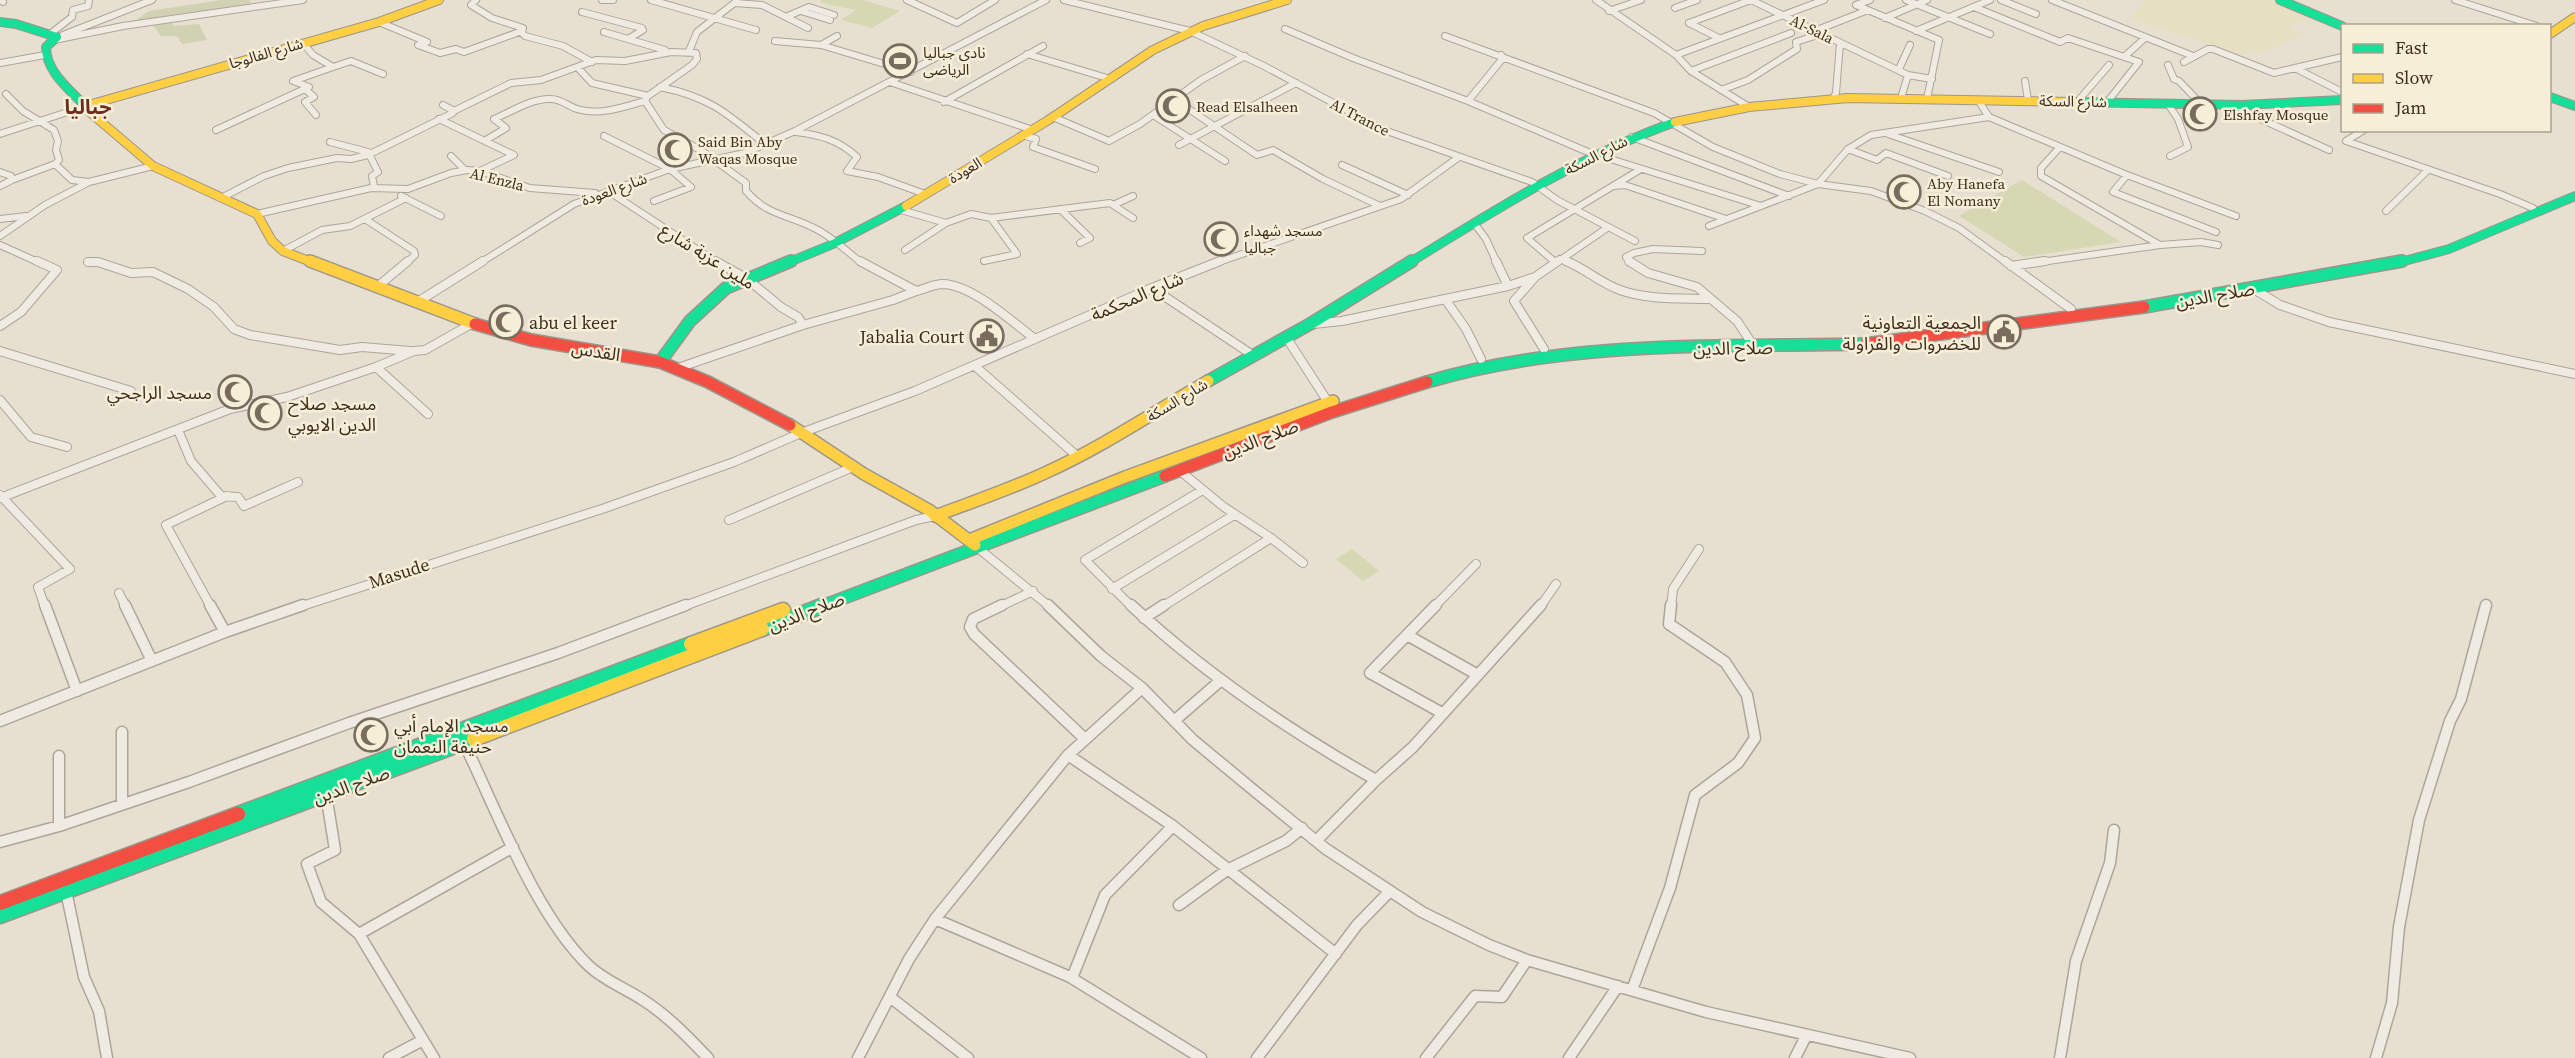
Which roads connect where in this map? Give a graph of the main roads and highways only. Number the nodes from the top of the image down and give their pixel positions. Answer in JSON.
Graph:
{"nodes":[{"id":1,"x":439,"y":0,"type":"edge"},
{"id":2,"x":1287,"y":0,"type":"edge"},
{"id":3,"x":2280,"y":0,"type":"edge"},
{"id":4,"x":2289,"y":0,"type":"edge"},
{"id":5,"x":2575,"y":17,"type":"edge"},
{"id":6,"x":0,"y":22,"type":"edge"},
{"id":7,"x":2347,"y":24,"type":"edge"},
{"id":8,"x":2341,"y":25,"type":"edge"},
{"id":9,"x":2551,"y":31,"type":"edge"},
{"id":10,"x":2551,"y":96,"type":"edge"},
{"id":11,"x":2341,"y":100,"type":"edge"},
{"id":12,"x":2575,"y":104,"type":"edge"},
{"id":13,"x":85,"y":107,"type":"junction"},
{"id":14,"x":2575,"y":186,"type":"edge"},
{"id":15,"x":2575,"y":196,"type":"edge"},
{"id":16,"x":660,"y":362,"type":"junction"},
{"id":17,"x":935,"y":516,"type":"junction"},
{"id":18,"x":973,"y":544,"type":"junction"},
{"id":19,"x":0,"y":903,"type":"edge"},
{"id":20,"x":0,"y":916,"type":"edge"}],
"edges":[{"from":1,"to":13,"type":"main road","name":"شارع الفالوجا"},
{"from":2,"to":16,"type":"main road","name":"العودة"},
{"from":3,"to":8,"type":"main road"},
{"from":4,"to":7,"type":"main road"},
{"from":5,"to":9,"type":"main road"},
{"from":6,"to":13,"type":"main road"},
{"from":10,"to":12,"type":"main road"},
{"from":11,"to":17,"type":"main road","name":"شارع السكة"},
{"from":13,"to":16,"type":"main road","name":"القدس"},
{"from":14,"to":18,"type":"main road","name":"صلاح الدين"},
{"from":15,"to":18,"type":"main road","name":"صلاح الدين"},
{"from":16,"to":17,"type":"main road","name":"القدس"},
{"from":17,"to":18,"type":"main road","name":"القدس"},
{"from":18,"to":19,"type":"main road","name":"صلاح الدين"},
{"from":18,"to":20,"type":"main road","name":"صلاح الدين"}]}
